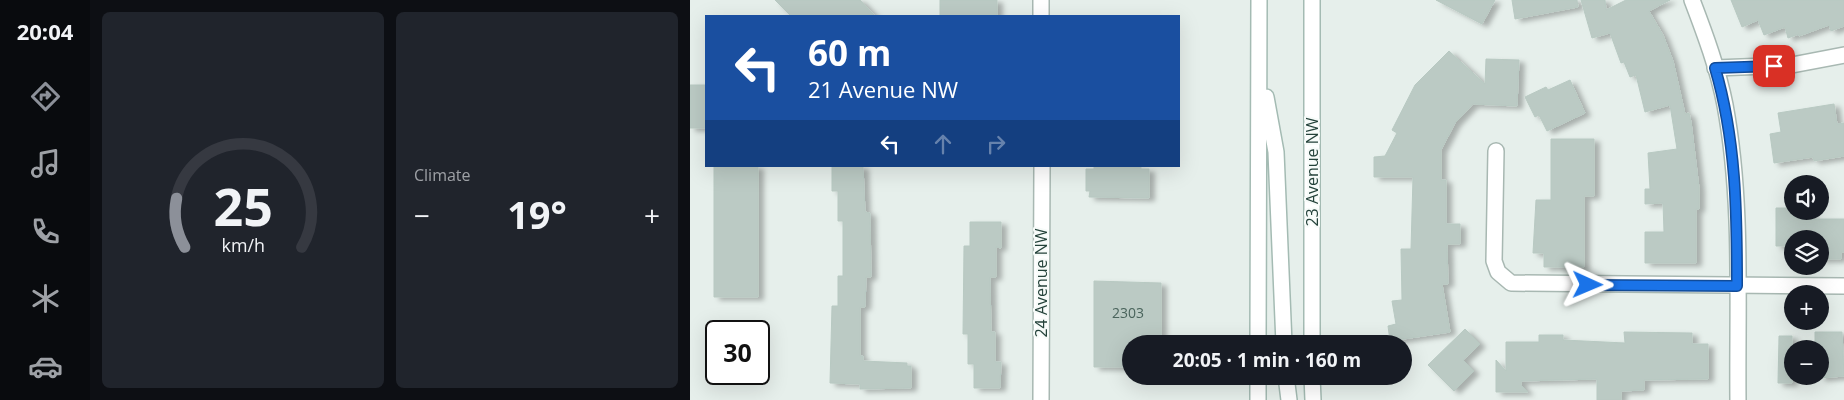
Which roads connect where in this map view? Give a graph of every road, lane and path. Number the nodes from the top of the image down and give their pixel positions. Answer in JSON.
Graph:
{"nodes":[{"id":1,"x":1041,"y":0,"type":"edge"},
{"id":2,"x":1259,"y":0,"type":"edge"},
{"id":3,"x":1312,"y":0,"type":"edge"},
{"id":4,"x":1692,"y":0,"type":"edge"},
{"id":5,"x":1041,"y":15,"type":"edge"},
{"id":6,"x":1844,"y":55,"type":"edge"},
{"id":7,"x":1259,"y":62,"type":"junction"},
{"id":8,"x":1715,"y":68,"type":"junction"},
{"id":9,"x":1496,"y":151,"type":"dead end"},
{"id":10,"x":1042,"y":167,"type":"edge"},
{"id":11,"x":1737,"y":286,"type":"junction"},
{"id":12,"x":1844,"y":286,"type":"edge"},
{"id":13,"x":1258,"y":335,"type":"edge"},
{"id":14,"x":1284,"y":335,"type":"edge"},
{"id":15,"x":1312,"y":335,"type":"edge"},
{"id":16,"x":1258,"y":385,"type":"edge"},
{"id":17,"x":1287,"y":385,"type":"edge"},
{"id":18,"x":1312,"y":385,"type":"edge"},
{"id":19,"x":1041,"y":400,"type":"edge"},
{"id":20,"x":1258,"y":400,"type":"edge"},
{"id":21,"x":1289,"y":400,"type":"edge"},
{"id":22,"x":1312,"y":400,"type":"edge"},
{"id":23,"x":1738,"y":400,"type":"edge"}],
"edges":[{"from":1,"to":5,"type":"street"},
{"from":2,"to":7,"type":"street"},
{"from":3,"to":15,"type":"street","name":"23 Avenue NW"},
{"from":4,"to":8,"type":"street"},
{"from":6,"to":8,"type":"street"},
{"from":7,"to":13,"type":"street"},
{"from":7,"to":14,"type":"street"},
{"from":8,"to":11,"type":"street"},
{"from":9,"to":11,"type":"street"},
{"from":10,"to":19,"type":"street","name":"24 Avenue NW"},
{"from":11,"to":12,"type":"street"},
{"from":11,"to":23,"type":"street"},
{"from":16,"to":20,"type":"street"},
{"from":17,"to":21,"type":"street"},
{"from":18,"to":22,"type":"street"}]}
